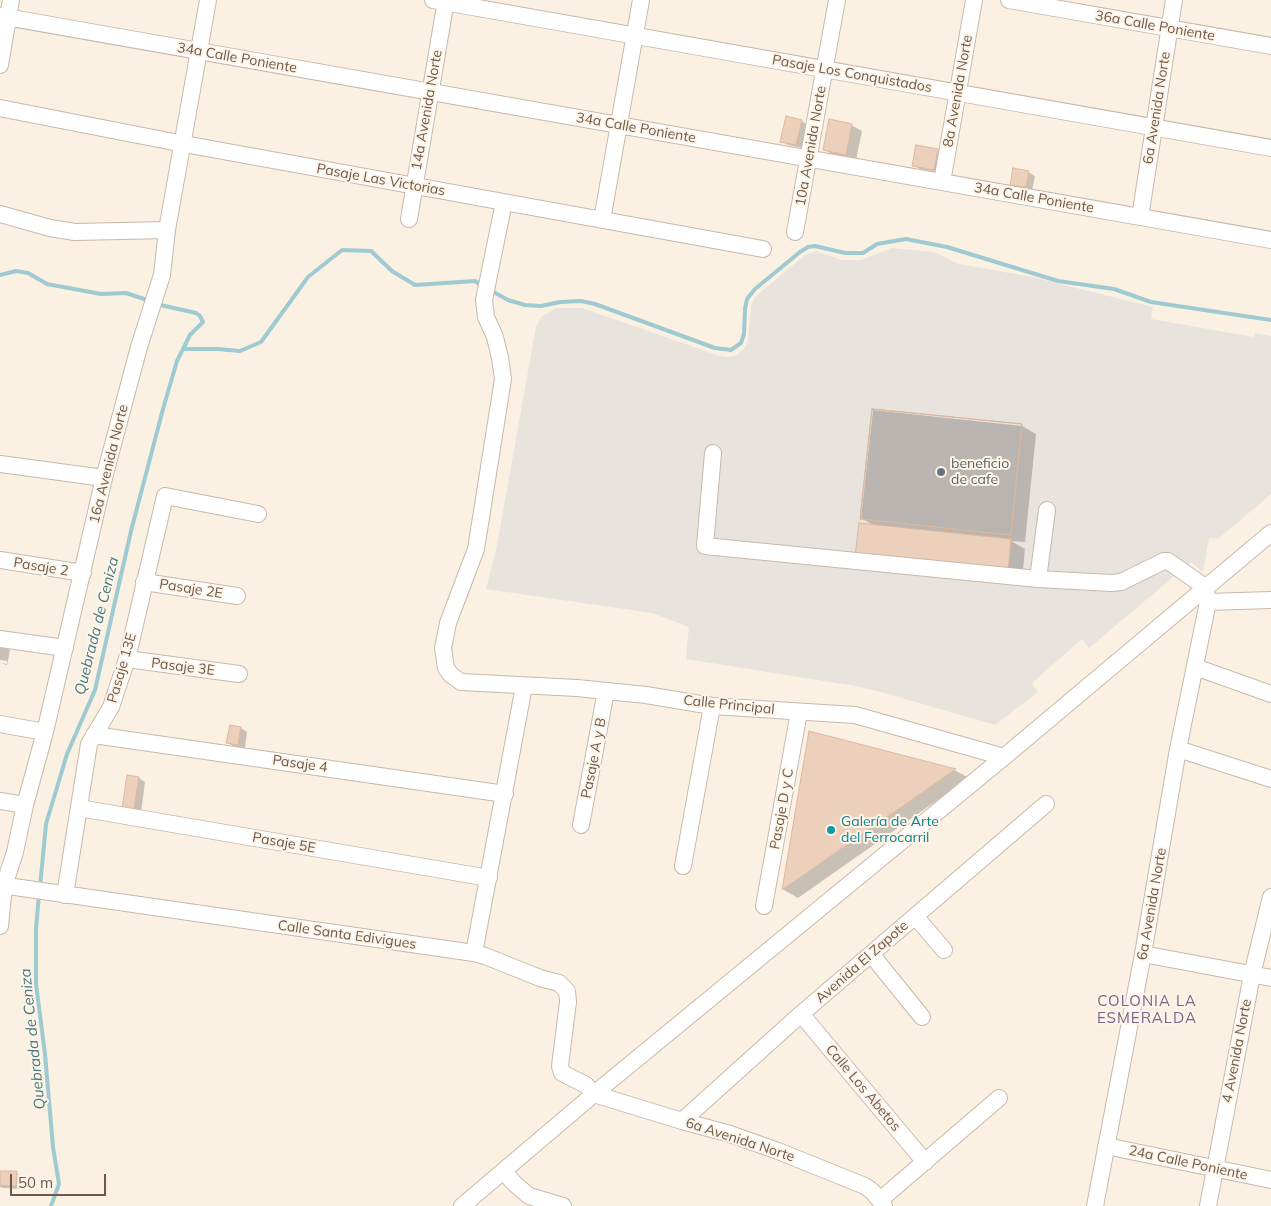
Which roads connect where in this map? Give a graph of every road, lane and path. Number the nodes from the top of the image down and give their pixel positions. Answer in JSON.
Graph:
{"nodes":[{"id":1,"x":11,"y":0,"type":"edge"},
{"id":2,"x":208,"y":0,"type":"edge"},
{"id":3,"x":641,"y":0,"type":"edge"},
{"id":4,"x":837,"y":0,"type":"edge"},
{"id":5,"x":974,"y":0,"type":"edge"},
{"id":6,"x":1009,"y":0,"type":"edge"},
{"id":7,"x":1174,"y":0,"type":"edge"},
{"id":8,"x":441,"y":1,"type":"edge"},
{"id":9,"x":4,"y":17,"type":"edge"},
{"id":10,"x":1170,"y":28,"type":"junction"},
{"id":11,"x":635,"y":36,"type":"junction"},
{"id":12,"x":1271,"y":46,"type":"edge"},
{"id":13,"x":199,"y":51,"type":"junction"},
{"id":14,"x":0,"y":66,"type":"edge"},
{"id":15,"x":824,"y":69,"type":"junction"},
{"id":16,"x":430,"y":92,"type":"junction"},
{"id":17,"x":958,"y":93,"type":"junction"},
{"id":18,"x":0,"y":108,"type":"edge"},
{"id":19,"x":618,"y":125,"type":"junction"},
{"id":20,"x":1154,"y":127,"type":"junction"},
{"id":21,"x":184,"y":144,"type":"junction"},
{"id":22,"x":1271,"y":148,"type":"edge"},
{"id":23,"x":809,"y":158,"type":"junction"},
{"id":24,"x":942,"y":182,"type":"junction"},
{"id":25,"x":414,"y":186,"type":"junction"},
{"id":26,"x":504,"y":202,"type":"junction"},
{"id":27,"x":0,"y":214,"type":"edge"},
{"id":28,"x":1140,"y":217,"type":"junction"},
{"id":29,"x":409,"y":219,"type":"dead end"},
{"id":30,"x":602,"y":220,"type":"junction"},
{"id":31,"x":167,"y":230,"type":"junction"},
{"id":32,"x":796,"y":232,"type":"dead end"},
{"id":33,"x":1271,"y":240,"type":"edge"},
{"id":34,"x":763,"y":249,"type":"dead end"},
{"id":35,"x":713,"y":453,"type":"dead end"},
{"id":36,"x":0,"y":464,"type":"edge"},
{"id":37,"x":104,"y":478,"type":"junction"},
{"id":38,"x":1047,"y":510,"type":"dead end"},
{"id":39,"x":258,"y":514,"type":"dead end"},
{"id":40,"x":1271,"y":533,"type":"edge"},
{"id":41,"x":0,"y":560,"type":"edge"},
{"id":42,"x":83,"y":573,"type":"junction"},
{"id":43,"x":1038,"y":579,"type":"junction"},
{"id":44,"x":144,"y":582,"type":"junction"},
{"id":45,"x":1206,"y":594,"type":"junction"},
{"id":46,"x":237,"y":596,"type":"dead end"},
{"id":47,"x":1271,"y":600,"type":"edge"},
{"id":48,"x":0,"y":639,"type":"edge"},
{"id":49,"x":65,"y":648,"type":"junction"},
{"id":50,"x":127,"y":659,"type":"junction"},
{"id":51,"x":1195,"y":667,"type":"junction"},
{"id":52,"x":239,"y":674,"type":"dead end"},
{"id":53,"x":524,"y":686,"type":"junction"},
{"id":54,"x":606,"y":691,"type":"junction"},
{"id":55,"x":1271,"y":694,"type":"edge"},
{"id":56,"x":712,"y":706,"type":"junction"},
{"id":57,"x":799,"y":712,"type":"junction"},
{"id":58,"x":0,"y":724,"type":"edge"},
{"id":59,"x":45,"y":732,"type":"junction"},
{"id":60,"x":94,"y":735,"type":"junction"},
{"id":61,"x":1178,"y":749,"type":"junction"},
{"id":62,"x":1004,"y":757,"type":"junction"},
{"id":63,"x":1271,"y":779,"type":"edge"},
{"id":64,"x":505,"y":794,"type":"junction"},
{"id":65,"x":0,"y":801,"type":"edge"},
{"id":66,"x":1046,"y":804,"type":"dead end"},
{"id":67,"x":25,"y":805,"type":"junction"},
{"id":68,"x":79,"y":808,"type":"junction"},
{"id":69,"x":581,"y":825,"type":"dead end"},
{"id":70,"x":683,"y":866,"type":"dead end"},
{"id":71,"x":489,"y":878,"type":"junction"},
{"id":72,"x":2,"y":886,"type":"edge"},
{"id":73,"x":65,"y":895,"type":"junction"},
{"id":74,"x":1271,"y":897,"type":"edge"},
{"id":75,"x":764,"y":906,"type":"dead end"},
{"id":76,"x":915,"y":916,"type":"junction"},
{"id":77,"x":0,"y":926,"type":"edge"},
{"id":78,"x":944,"y":950,"type":"dead end"},
{"id":79,"x":474,"y":953,"type":"junction"},
{"id":80,"x":871,"y":954,"type":"junction"},
{"id":81,"x":1143,"y":954,"type":"junction"},
{"id":82,"x":1252,"y":974,"type":"junction"},
{"id":83,"x":1271,"y":978,"type":"edge"},
{"id":84,"x":801,"y":1014,"type":"junction"},
{"id":85,"x":922,"y":1017,"type":"dead end"},
{"id":86,"x":594,"y":1094,"type":"junction"},
{"id":87,"x":999,"y":1098,"type":"dead end"},
{"id":88,"x":682,"y":1121,"type":"junction"},
{"id":89,"x":1106,"y":1146,"type":"junction"},
{"id":90,"x":925,"y":1162,"type":"junction"},
{"id":91,"x":1215,"y":1169,"type":"junction"},
{"id":92,"x":504,"y":1172,"type":"junction"},
{"id":93,"x":1271,"y":1180,"type":"edge"},
{"id":94,"x":882,"y":1203,"type":"edge"},
{"id":95,"x":462,"y":1206,"type":"edge"},
{"id":96,"x":563,"y":1206,"type":"edge"},
{"id":97,"x":1095,"y":1206,"type":"edge"},
{"id":98,"x":1208,"y":1206,"type":"edge"}],
"edges":[{"from":1,"to":9,"type":"street"},
{"from":2,"to":13,"type":"street","name":"16a Avenida Norte"},
{"from":3,"to":11,"type":"street"},
{"from":4,"to":15,"type":"street","name":"10a Avenida Norte"},
{"from":5,"to":17,"type":"street","name":"8a Avenida Norte"},
{"from":6,"to":10,"type":"street","name":"36a Calle Poniente"},
{"from":7,"to":10,"type":"street","name":"6a Avenida Norte"},
{"from":8,"to":11,"type":"street","name":"Pasaje Los Conquistados"},
{"from":8,"to":16,"type":"street","name":"14a Avenida Norte"},
{"from":9,"to":13,"type":"street","name":"34a Calle Poniente"},
{"from":9,"to":14,"type":"street"},
{"from":10,"to":12,"type":"street","name":"36a Calle Poniente"},
{"from":10,"to":20,"type":"street","name":"6a Avenida Norte"},
{"from":11,"to":15,"type":"street","name":"Pasaje Los Conquistados"},
{"from":11,"to":19,"type":"street"},
{"from":13,"to":16,"type":"street","name":"34a Calle Poniente"},
{"from":13,"to":21,"type":"street","name":"16a Avenida Norte"},
{"from":15,"to":17,"type":"street","name":"Pasaje Los Conquistados"},
{"from":15,"to":23,"type":"street","name":"10a Avenida Norte"},
{"from":16,"to":19,"type":"street","name":"34a Calle Poniente"},
{"from":16,"to":25,"type":"street","name":"14a Avenida Norte"},
{"from":17,"to":20,"type":"street","name":"Pasaje Los Conquistados"},
{"from":17,"to":24,"type":"street","name":"8a Avenida Norte"},
{"from":18,"to":21,"type":"street","name":"Pasaje Las Victorias"},
{"from":19,"to":23,"type":"street","name":"34a Calle Poniente"},
{"from":19,"to":30,"type":"street"},
{"from":20,"to":22,"type":"street","name":"Pasaje Los Conquistados"},
{"from":20,"to":28,"type":"street","name":"6a Avenida Norte"},
{"from":21,"to":25,"type":"street","name":"Pasaje Las Victorias"},
{"from":21,"to":31,"type":"street","name":"16a Avenida Norte"},
{"from":23,"to":24,"type":"street","name":"34a Calle Poniente"},
{"from":23,"to":32,"type":"street","name":"10a Avenida Norte"},
{"from":24,"to":28,"type":"street","name":"34a Calle Poniente"},
{"from":25,"to":26,"type":"street","name":"Pasaje Las Victorias"},
{"from":25,"to":29,"type":"street","name":"14a Avenida Norte"},
{"from":26,"to":30,"type":"street","name":"Pasaje Las Victorias"},
{"from":26,"to":53,"type":"street","name":"Calle Principal"},
{"from":27,"to":31,"type":"street"},
{"from":28,"to":33,"type":"street","name":"34a Calle Poniente"},
{"from":30,"to":34,"type":"street","name":"Pasaje Las Victorias"},
{"from":31,"to":37,"type":"street","name":"16a Avenida Norte"},
{"from":35,"to":43,"type":"street"},
{"from":36,"to":37,"type":"street"},
{"from":37,"to":42,"type":"street","name":"16a Avenida Norte"},
{"from":38,"to":43,"type":"street"},
{"from":39,"to":44,"type":"street","name":"Pasaje 13E"},
{"from":40,"to":45,"type":"street"},
{"from":41,"to":42,"type":"street","name":"Pasaje 2"},
{"from":42,"to":49,"type":"street","name":"16a Avenida Norte"},
{"from":43,"to":45,"type":"street"},
{"from":44,"to":46,"type":"street","name":"Pasaje 2E"},
{"from":44,"to":50,"type":"street","name":"Pasaje 13E"},
{"from":45,"to":47,"type":"street"},
{"from":45,"to":51,"type":"street","name":"6a Avenida Norte"},
{"from":45,"to":62,"type":"street"},
{"from":48,"to":49,"type":"street"},
{"from":49,"to":59,"type":"street","name":"16a Avenida Norte"},
{"from":50,"to":52,"type":"street","name":"Pasaje 3E"},
{"from":50,"to":60,"type":"street","name":"Pasaje 13E"},
{"from":51,"to":55,"type":"street"},
{"from":51,"to":61,"type":"street","name":"6a Avenida Norte"},
{"from":53,"to":54,"type":"street","name":"Calle Principal"},
{"from":53,"to":64,"type":"street"},
{"from":54,"to":56,"type":"street","name":"Calle Principal"},
{"from":54,"to":69,"type":"street","name":"Pasaje A y B"},
{"from":56,"to":57,"type":"street","name":"Calle Principal"},
{"from":56,"to":70,"type":"street"},
{"from":57,"to":62,"type":"street","name":"Calle Principal"},
{"from":57,"to":75,"type":"street","name":"Pasaje D y C"},
{"from":58,"to":59,"type":"street"},
{"from":59,"to":67,"type":"street","name":"16a Avenida Norte"},
{"from":60,"to":64,"type":"street","name":"Pasaje 4"},
{"from":60,"to":68,"type":"street","name":"Pasaje 13E"},
{"from":61,"to":63,"type":"street"},
{"from":61,"to":81,"type":"street","name":"6a Avenida Norte"},
{"from":62,"to":86,"type":"street"},
{"from":64,"to":71,"type":"street"},
{"from":65,"to":67,"type":"street"},
{"from":66,"to":76,"type":"street","name":"Avenida El Zapote"},
{"from":67,"to":72,"type":"street","name":"16a Avenida Norte"},
{"from":68,"to":71,"type":"street","name":"Pasaje 5E"},
{"from":68,"to":73,"type":"street","name":"Pasaje 13E"},
{"from":71,"to":79,"type":"street"},
{"from":72,"to":73,"type":"street","name":"Calle Santa Edivigues"},
{"from":72,"to":77,"type":"street","name":"16a Avenida Norte"},
{"from":73,"to":79,"type":"street","name":"Calle Santa Edivigues"},
{"from":74,"to":82,"type":"street","name":"4 Avenida Norte"},
{"from":76,"to":78,"type":"street"},
{"from":76,"to":80,"type":"street","name":"Avenida El Zapote"},
{"from":79,"to":86,"type":"street","name":"Calle Santa Edivigues"},
{"from":80,"to":84,"type":"street","name":"Avenida El Zapote"},
{"from":80,"to":85,"type":"street"},
{"from":81,"to":82,"type":"street"},
{"from":81,"to":89,"type":"street","name":"6a Avenida Norte"},
{"from":82,"to":83,"type":"street"},
{"from":82,"to":91,"type":"street","name":"4 Avenida Norte"},
{"from":84,"to":88,"type":"street","name":"Avenida El Zapote"},
{"from":84,"to":90,"type":"street","name":"Calle Los Abetos"},
{"from":86,"to":88,"type":"street","name":"6a Avenida Norte"},
{"from":86,"to":92,"type":"street"},
{"from":87,"to":90,"type":"street"},
{"from":88,"to":94,"type":"street","name":"6a Avenida Norte"},
{"from":89,"to":91,"type":"street","name":"24a Calle Poniente"},
{"from":89,"to":97,"type":"street","name":"6a Avenida Norte"},
{"from":90,"to":94,"type":"street"},
{"from":91,"to":93,"type":"street","name":"24a Calle Poniente"},
{"from":91,"to":98,"type":"street","name":"4 Avenida Norte"},
{"from":92,"to":95,"type":"street"},
{"from":92,"to":96,"type":"street"}]}
